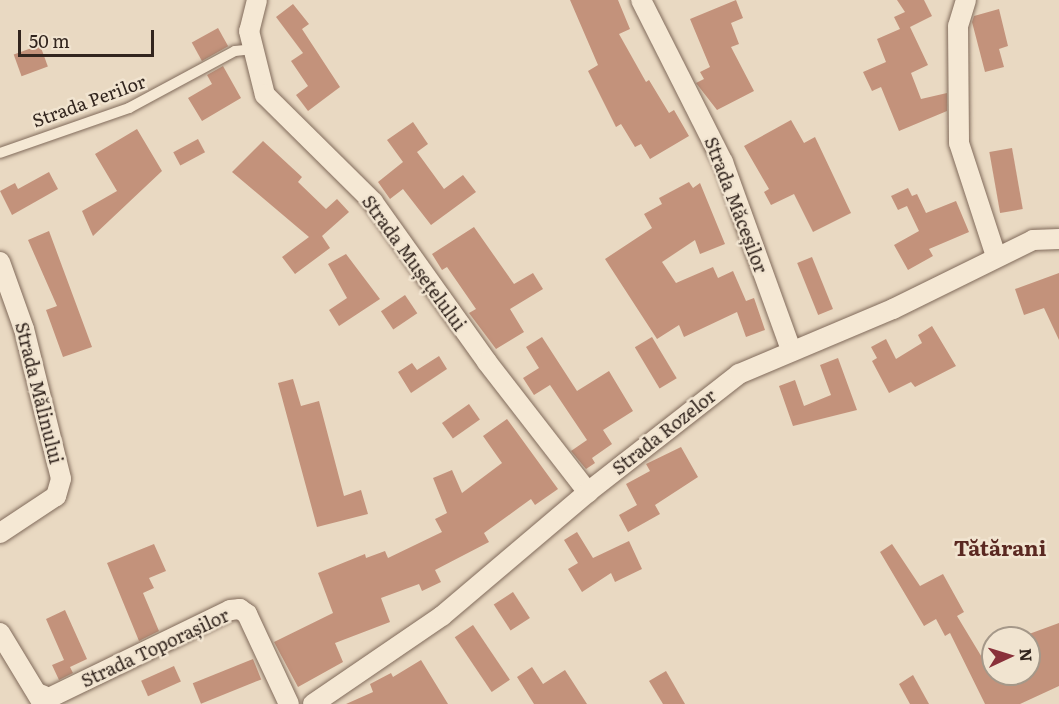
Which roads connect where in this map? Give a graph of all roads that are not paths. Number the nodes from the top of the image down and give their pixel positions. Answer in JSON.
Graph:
{"nodes":[{"id":1,"x":257,"y":0,"type":"edge"},
{"id":2,"x":641,"y":0,"type":"edge"},
{"id":3,"x":966,"y":0,"type":"edge"},
{"id":4,"x":253,"y":49,"type":"junction"},
{"id":5,"x":0,"y":153,"type":"edge"},
{"id":6,"x":1059,"y":239,"type":"edge"},
{"id":7,"x":996,"y":256,"type":"junction"},
{"id":8,"x":0,"y":262,"type":"edge"},
{"id":9,"x":791,"y":350,"type":"junction"},
{"id":10,"x":588,"y":492,"type":"junction"},
{"id":11,"x":0,"y":533,"type":"edge"},
{"id":12,"x":0,"y":633,"type":"edge"},
{"id":13,"x":40,"y":699,"type":"edge"},
{"id":14,"x":289,"y":704,"type":"edge"},
{"id":15,"x":313,"y":704,"type":"edge"}],
"edges":[{"from":1,"to":4,"type":"street","name":"Strada Mușețelului"},
{"from":2,"to":9,"type":"street","name":"Strada Măceșilor"},
{"from":3,"to":7,"type":"street"},
{"from":4,"to":5,"type":"lane","name":"Strada Perilor"},
{"from":4,"to":10,"type":"street","name":"Strada Mușețelului"},
{"from":6,"to":7,"type":"street","name":"Strada Rozelor"},
{"from":7,"to":9,"type":"street","name":"Strada Rozelor"},
{"from":8,"to":11,"type":"street","name":"Strada Mălinului"},
{"from":9,"to":10,"type":"street","name":"Strada Rozelor"},
{"from":10,"to":15,"type":"street","name":"Strada Rozelor"},
{"from":12,"to":13,"type":"street"},
{"from":13,"to":14,"type":"street","name":"Strada Toporașilor"}]}
